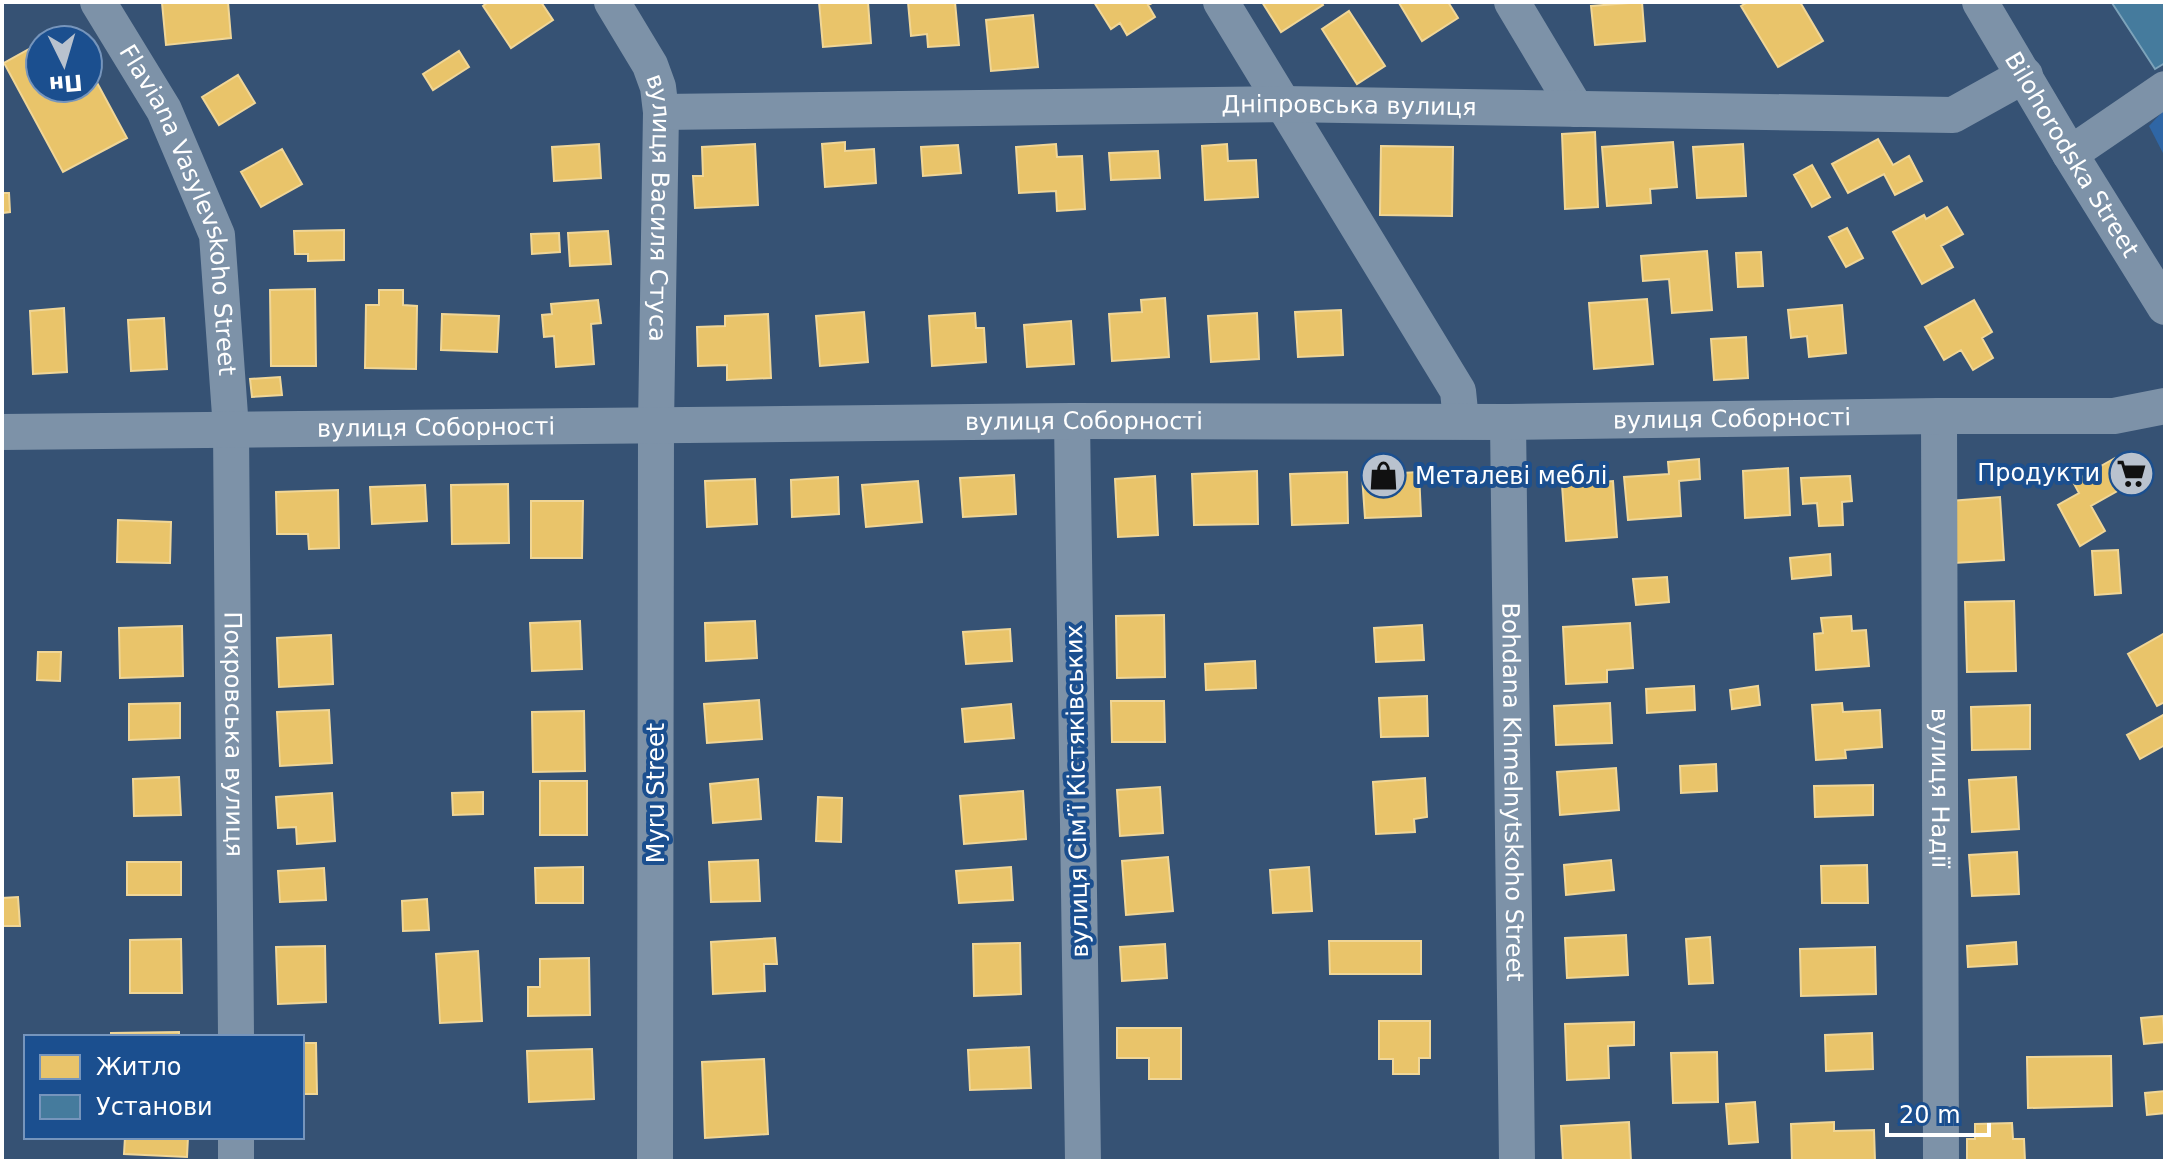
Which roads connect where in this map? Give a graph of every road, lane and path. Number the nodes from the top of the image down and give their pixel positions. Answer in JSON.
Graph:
{"nodes":[{"id":1,"x":98,"y":2,"type":"edge"},
{"id":2,"x":612,"y":2,"type":"edge"},
{"id":3,"x":1221,"y":2,"type":"edge"},
{"id":4,"x":1512,"y":2,"type":"edge"},
{"id":5,"x":1980,"y":2,"type":"edge"},
{"id":6,"x":2025,"y":75,"type":"junction"},
{"id":7,"x":2165,"y":89,"type":"edge"},
{"id":8,"x":1283,"y":104,"type":"junction"},
{"id":9,"x":1576,"y":109,"type":"junction"},
{"id":10,"x":661,"y":112,"type":"junction"},
{"id":11,"x":2070,"y":154,"type":"junction"},
{"id":12,"x":2165,"y":307,"type":"edge"},
{"id":13,"x":2165,"y":406,"type":"edge"},
{"id":14,"x":1939,"y":416,"type":"junction"},
{"id":15,"x":1072,"y":421,"type":"junction"},
{"id":16,"x":1461,"y":421,"type":"junction"},
{"id":17,"x":1508,"y":422,"type":"junction"},
{"id":18,"x":656,"y":425,"type":"junction"},
{"id":19,"x":231,"y":429,"type":"junction"},
{"id":20,"x":2,"y":432,"type":"edge"},
{"id":21,"x":236,"y":1035,"type":"edge"},
{"id":22,"x":236,"y":1139,"type":"edge"},
{"id":23,"x":236,"y":1161,"type":"edge"},
{"id":24,"x":655,"y":1161,"type":"edge"},
{"id":25,"x":1083,"y":1161,"type":"edge"},
{"id":26,"x":1517,"y":1161,"type":"edge"},
{"id":27,"x":1941,"y":1161,"type":"edge"}],
"edges":[{"from":1,"to":19,"type":"street","name":"Flaviana Vasylevskoho Street"},
{"from":2,"to":10,"type":"street","name":"вулиця Василя Стуса"},
{"from":3,"to":8,"type":"street"},
{"from":4,"to":9,"type":"street"},
{"from":5,"to":6,"type":"street","name":"Bilohorodska Street"},
{"from":6,"to":9,"type":"street","name":"Дніпровська вулиця"},
{"from":6,"to":11,"type":"street","name":"Bilohorodska Street"},
{"from":7,"to":11,"type":"street"},
{"from":8,"to":9,"type":"street","name":"Дніпровська вулиця"},
{"from":8,"to":10,"type":"street","name":"Дніпровська вулиця"},
{"from":8,"to":16,"type":"street"},
{"from":10,"to":18,"type":"street","name":"вулиця Василя Стуса"},
{"from":11,"to":12,"type":"street","name":"Bilohorodska Street"},
{"from":13,"to":14,"type":"street","name":"вулиця Соборності"},
{"from":14,"to":17,"type":"street","name":"вулиця Соборності"},
{"from":14,"to":27,"type":"street","name":"вулиця Надії"},
{"from":15,"to":16,"type":"street","name":"вулиця Соборності"},
{"from":15,"to":18,"type":"street","name":"вулиця Соборності"},
{"from":15,"to":25,"type":"street","name":"вулиця Сімʼї Кістяківських"},
{"from":16,"to":17,"type":"street","name":"вулиця Соборності"},
{"from":17,"to":26,"type":"street","name":"Bohdana Khmelnytskoho Street"},
{"from":18,"to":19,"type":"street","name":"вулиця Соборності"},
{"from":18,"to":24,"type":"street","name":"Myru Street"},
{"from":19,"to":20,"type":"street","name":"вулиця Соборності"},
{"from":19,"to":21,"type":"street","name":"Покровська вулиця"},
{"from":22,"to":23,"type":"street"}]}
